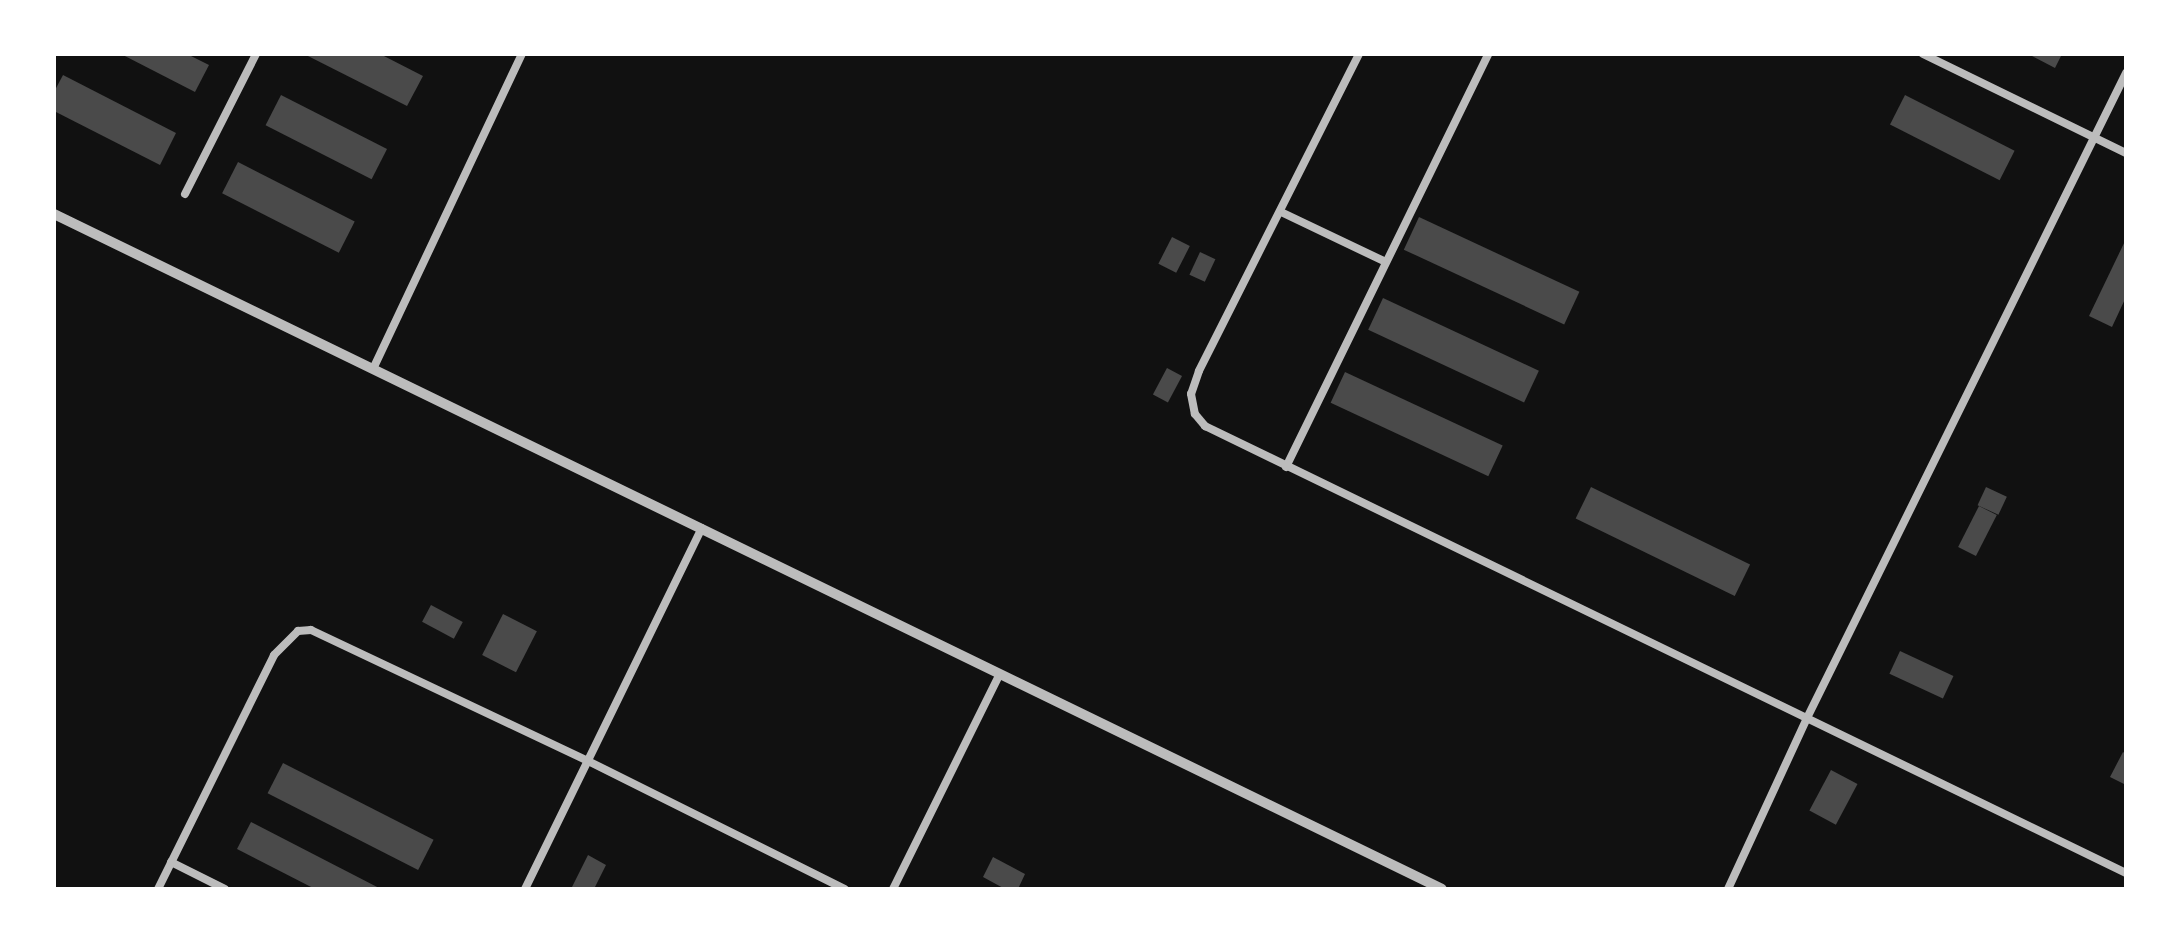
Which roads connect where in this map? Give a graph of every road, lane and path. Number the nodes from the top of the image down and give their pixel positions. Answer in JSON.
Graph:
{"nodes":[{"id":1,"x":256,"y":54,"type":"edge"},
{"id":2,"x":522,"y":54,"type":"edge"},
{"id":3,"x":1359,"y":54,"type":"edge"},
{"id":4,"x":1488,"y":54,"type":"edge"},
{"id":5,"x":1923,"y":54,"type":"edge"},
{"id":6,"x":2126,"y":73,"type":"edge"},
{"id":7,"x":2094,"y":138,"type":"junction"},
{"id":8,"x":2126,"y":153,"type":"edge"},
{"id":9,"x":185,"y":194,"type":"dead end"},
{"id":10,"x":1281,"y":212,"type":"junction"},
{"id":11,"x":54,"y":214,"type":"edge"},
{"id":12,"x":1386,"y":262,"type":"junction"},
{"id":13,"x":373,"y":369,"type":"junction"},
{"id":14,"x":1286,"y":467,"type":"junction"},
{"id":15,"x":702,"y":528,"type":"junction"},
{"id":16,"x":999,"y":675,"type":"junction"},
{"id":17,"x":1807,"y":718,"type":"junction"},
{"id":18,"x":588,"y":761,"type":"junction"},
{"id":19,"x":171,"y":862,"type":"junction"},
{"id":20,"x":2126,"y":873,"type":"edge"},
{"id":21,"x":158,"y":889,"type":"edge"},
{"id":22,"x":225,"y":889,"type":"edge"},
{"id":23,"x":525,"y":889,"type":"edge"},
{"id":24,"x":845,"y":889,"type":"edge"},
{"id":25,"x":893,"y":889,"type":"edge"},
{"id":26,"x":1442,"y":889,"type":"edge"},
{"id":27,"x":1728,"y":889,"type":"edge"}],
"edges":[{"from":1,"to":9,"type":"street"},
{"from":2,"to":13,"type":"street"},
{"from":3,"to":10,"type":"street"},
{"from":4,"to":12,"type":"street"},
{"from":5,"to":7,"type":"street"},
{"from":6,"to":7,"type":"street"},
{"from":7,"to":8,"type":"street"},
{"from":7,"to":17,"type":"street"},
{"from":10,"to":12,"type":"street"},
{"from":10,"to":14,"type":"street"},
{"from":11,"to":13,"type":"street"},
{"from":12,"to":14,"type":"street"},
{"from":13,"to":15,"type":"street"},
{"from":14,"to":17,"type":"street"},
{"from":15,"to":16,"type":"street"},
{"from":15,"to":18,"type":"street"},
{"from":16,"to":25,"type":"street"},
{"from":16,"to":26,"type":"street"},
{"from":17,"to":20,"type":"street"},
{"from":17,"to":27,"type":"street"},
{"from":18,"to":19,"type":"street"},
{"from":18,"to":23,"type":"street"},
{"from":18,"to":24,"type":"street"},
{"from":19,"to":21,"type":"street"},
{"from":19,"to":22,"type":"street"}]}
